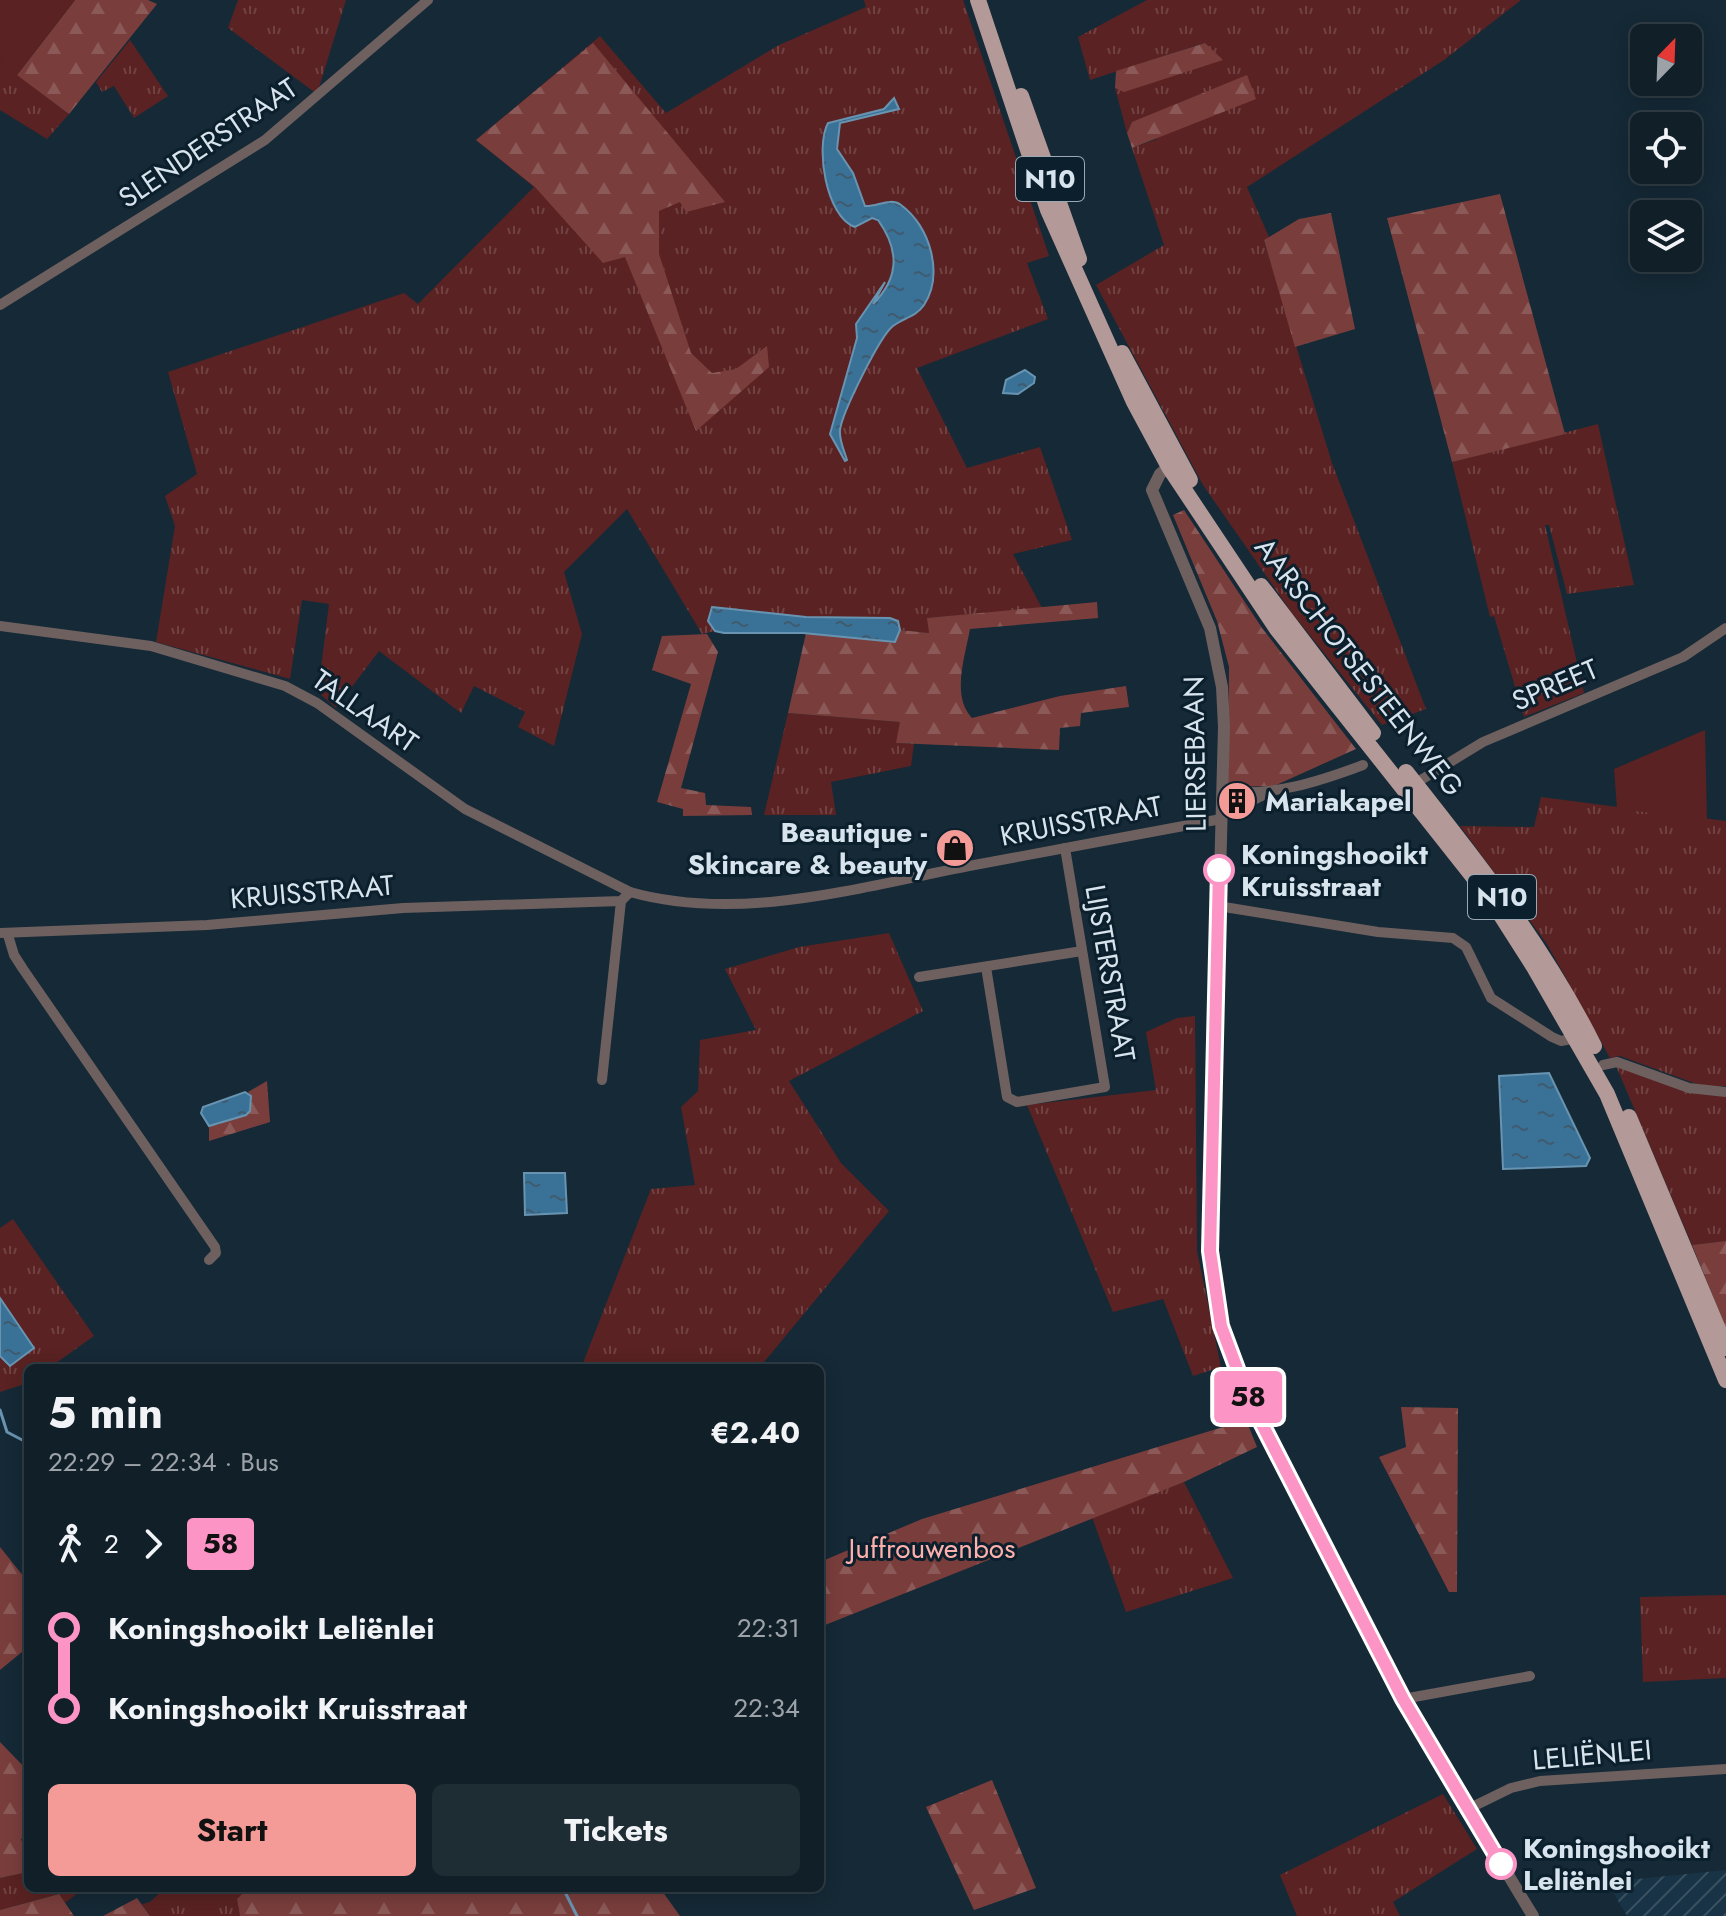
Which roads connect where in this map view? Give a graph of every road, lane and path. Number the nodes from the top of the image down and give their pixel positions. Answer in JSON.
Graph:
{"nodes":[{"id":1,"x":428,"y":0,"type":"edge"},
{"id":2,"x":978,"y":0,"type":"edge"},
{"id":3,"x":987,"y":0,"type":"edge"},
{"id":4,"x":0,"y":305,"type":"edge"},
{"id":5,"x":1134,"y":388,"type":"junction"},
{"id":6,"x":1173,"y":463,"type":"junction"},
{"id":7,"x":0,"y":626,"type":"edge"},
{"id":8,"x":1726,"y":628,"type":"edge"},
{"id":9,"x":1363,"y":765,"type":"dead end"},
{"id":10,"x":1410,"y":787,"type":"junction"},
{"id":11,"x":1272,"y":791,"type":"junction"},
{"id":12,"x":1222,"y":798,"type":"junction"},
{"id":13,"x":1221,"y":819,"type":"junction"},
{"id":14,"x":1065,"y":848,"type":"junction"},
{"id":15,"x":630,"y":892,"type":"junction"},
{"id":16,"x":621,"y":901,"type":"junction"},
{"id":17,"x":1218,"y":906,"type":"junction"},
{"id":18,"x":4,"y":934,"type":"edge"},
{"id":19,"x":1082,"y":951,"type":"junction"},
{"id":20,"x":986,"y":967,"type":"junction"},
{"id":21,"x":919,"y":977,"type":"dead end"},
{"id":22,"x":1577,"y":1038,"type":"junction"},
{"id":23,"x":1603,"y":1065,"type":"junction"},
{"id":24,"x":602,"y":1080,"type":"dead end"},
{"id":25,"x":1726,"y":1092,"type":"edge"},
{"id":26,"x":209,"y":1260,"type":"dead end"},
{"id":27,"x":1726,"y":1348,"type":"edge"},
{"id":28,"x":1726,"y":1380,"type":"edge"},
{"id":29,"x":1530,"y":1676,"type":"dead end"},
{"id":30,"x":1403,"y":1699,"type":"junction"},
{"id":31,"x":1726,"y":1769,"type":"edge"},
{"id":32,"x":1468,"y":1809,"type":"junction"},
{"id":33,"x":1533,"y":1916,"type":"edge"}],
"edges":[{"from":1,"to":4,"type":"street","name":"SLENDERSTRAAT"},
{"from":2,"to":5,"type":"main road","name":"AARSCHOTSESTEENWEG","number":"N10"},
{"from":3,"to":5,"type":"main road","name":"AARSCHOTSESTEENWEG","number":"N10"},
{"from":5,"to":6,"type":"main road","name":"AARSCHOTSESTEENWEG","number":"N10"},
{"from":6,"to":10,"type":"main road","name":"AARSCHOTSESTEENWEG","number":"N10"},
{"from":6,"to":12,"type":"street","name":"LIERSEBAAN"},
{"from":7,"to":15,"type":"street","name":"TALLAART"},
{"from":8,"to":10,"type":"street","name":"SPREET"},
{"from":9,"to":11,"type":"street"},
{"from":10,"to":22,"type":"main road","name":"AARSCHOTSESTEENWEG","number":"N10"},
{"from":10,"to":23,"type":"main road","name":"AARSCHOTSESTEENWEG","number":"N10"},
{"from":11,"to":12,"type":"street"},
{"from":11,"to":12,"type":"street"},
{"from":12,"to":13,"type":"street","name":"LIERSEBAAN"},
{"from":13,"to":14,"type":"street","name":"KRUISSTRAAT"},
{"from":13,"to":17,"type":"street","name":"LIERSEBAAN"},
{"from":14,"to":15,"type":"street","name":"KRUISSTRAAT"},
{"from":14,"to":19,"type":"street","name":"LIJSTERSTRAAT"},
{"from":15,"to":16,"type":"street"},
{"from":16,"to":18,"type":"street","name":"KRUISSTRAAT"},
{"from":16,"to":24,"type":"street"},
{"from":17,"to":22,"type":"street"},
{"from":17,"to":30,"type":"street","name":"LIERSEBAAN"},
{"from":18,"to":26,"type":"street","name":"KRUISSTRAAT"},
{"from":19,"to":20,"type":"street"},
{"from":19,"to":20,"type":"street","name":"LIJSTERSTRAAT"},
{"from":20,"to":21,"type":"street"},
{"from":22,"to":28,"type":"main road","name":"AARSCHOTSESTEENWEG","number":"N10"},
{"from":23,"to":25,"type":"street"},
{"from":23,"to":27,"type":"main road","name":"AARSCHOTSESTEENWEG","number":"N10"},
{"from":29,"to":30,"type":"street"},
{"from":30,"to":32,"type":"street","name":"LIERSEBAAN"},
{"from":31,"to":32,"type":"street","name":"LELIËNLEI"},
{"from":32,"to":33,"type":"street","name":"LIERSEBAAN"}]}
